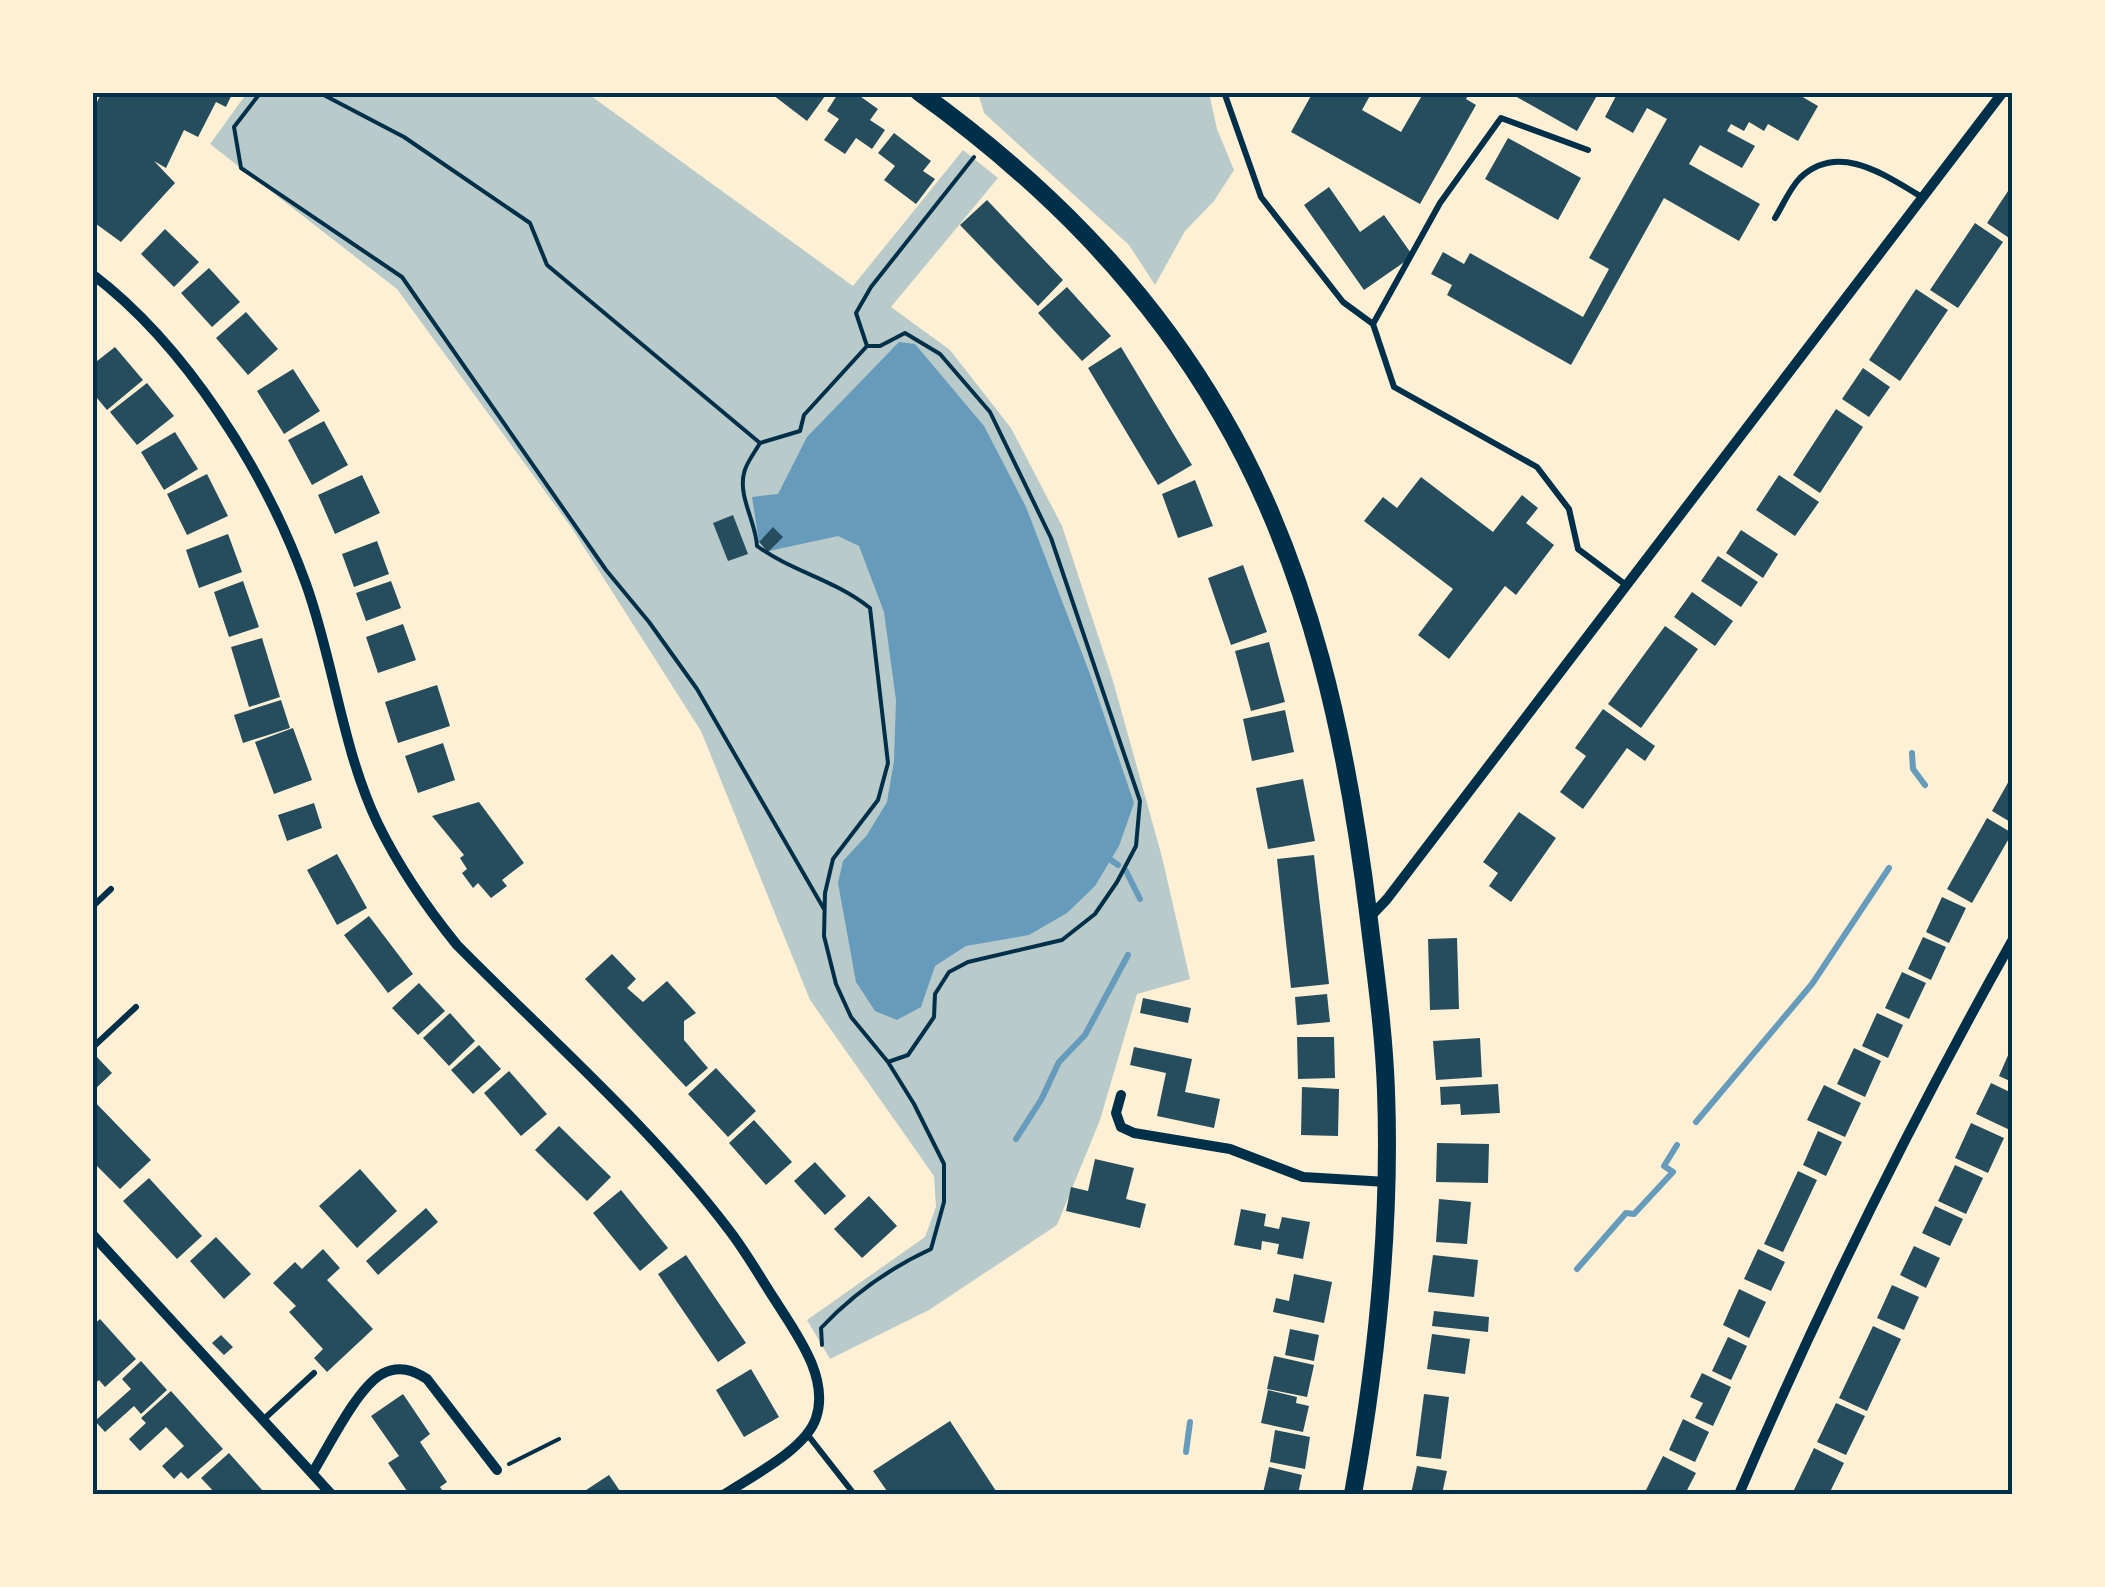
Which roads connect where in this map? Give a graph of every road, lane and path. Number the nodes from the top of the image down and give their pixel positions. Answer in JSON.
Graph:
{"nodes":[{"id":1,"x":261,"y":92,"type":"edge"},
{"id":2,"x":318,"y":92,"type":"edge"},
{"id":3,"x":919,"y":92,"type":"edge"},
{"id":4,"x":1224,"y":92,"type":"edge"},
{"id":5,"x":2003,"y":92,"type":"edge"},
{"id":6,"x":986,"y":142,"type":"junction"},
{"id":7,"x":1588,"y":150,"type":"dead end"},
{"id":8,"x":1922,"y":196,"type":"junction"},
{"id":9,"x":1775,"y":218,"type":"dead end"},
{"id":10,"x":92,"y":274,"type":"edge"},
{"id":11,"x":1373,"y":324,"type":"junction"},
{"id":12,"x":867,"y":346,"type":"junction"},
{"id":13,"x":760,"y":443,"type":"junction"},
{"id":14,"x":1626,"y":585,"type":"junction"},
{"id":15,"x":111,"y":890,"type":"dead end"},
{"id":16,"x":92,"y":907,"type":"edge"},
{"id":17,"x":825,"y":910,"type":"junction"},
{"id":18,"x":1369,"y":918,"type":"junction"},
{"id":19,"x":2012,"y":941,"type":"edge"},
{"id":20,"x":136,"y":1007,"type":"dead end"},
{"id":21,"x":92,"y":1048,"type":"edge"},
{"id":22,"x":888,"y":1062,"type":"junction"},
{"id":23,"x":1120,"y":1095,"type":"dead end"},
{"id":24,"x":1387,"y":1182,"type":"junction"},
{"id":25,"x":92,"y":1234,"type":"edge"},
{"id":26,"x":808,"y":1356,"type":"junction"},
{"id":27,"x":314,"y":1373,"type":"dead end"},
{"id":28,"x":264,"y":1419,"type":"junction"},
{"id":29,"x":807,"y":1434,"type":"junction"},
{"id":30,"x":558,"y":1439,"type":"dead end"},
{"id":31,"x":497,"y":1470,"type":"joint"},
{"id":32,"x":313,"y":1472,"type":"junction"},
{"id":33,"x":331,"y":1494,"type":"edge"},
{"id":34,"x":725,"y":1494,"type":"edge"},
{"id":35,"x":854,"y":1494,"type":"edge"},
{"id":36,"x":1353,"y":1494,"type":"edge"},
{"id":37,"x":1739,"y":1494,"type":"edge"}],
"edges":[{"from":1,"to":17,"type":"path"},
{"from":2,"to":13,"type":"path"},
{"from":3,"to":6,"type":"main road"},
{"from":4,"to":11,"type":"lane"},
{"from":5,"to":8,"type":"street"},
{"from":6,"to":12,"type":"path"},
{"from":6,"to":18,"type":"main road"},
{"from":7,"to":11,"type":"lane"},
{"from":8,"to":9,"type":"lane"},
{"from":8,"to":14,"type":"street"},
{"from":10,"to":26,"type":"street"},
{"from":11,"to":14,"type":"lane"},
{"from":12,"to":13,"type":"path"},
{"from":12,"to":22,"type":"path"},
{"from":13,"to":17,"type":"path"},
{"from":14,"to":18,"type":"street"},
{"from":15,"to":16,"type":"lane"},
{"from":17,"to":22,"type":"path"},
{"from":18,"to":24,"type":"main road"},
{"from":19,"to":37,"type":"street"},
{"from":20,"to":21,"type":"lane"},
{"from":22,"to":26,"type":"path"},
{"from":23,"to":24,"type":"street"},
{"from":24,"to":36,"type":"main road"},
{"from":25,"to":28,"type":"street"},
{"from":26,"to":29,"type":"street"},
{"from":27,"to":28,"type":"lane"},
{"from":28,"to":32,"type":"street"},
{"from":29,"to":34,"type":"street"},
{"from":29,"to":35,"type":"lane"},
{"from":30,"to":31,"type":"path"},
{"from":31,"to":32,"type":"street"},
{"from":32,"to":33,"type":"street"}]}
